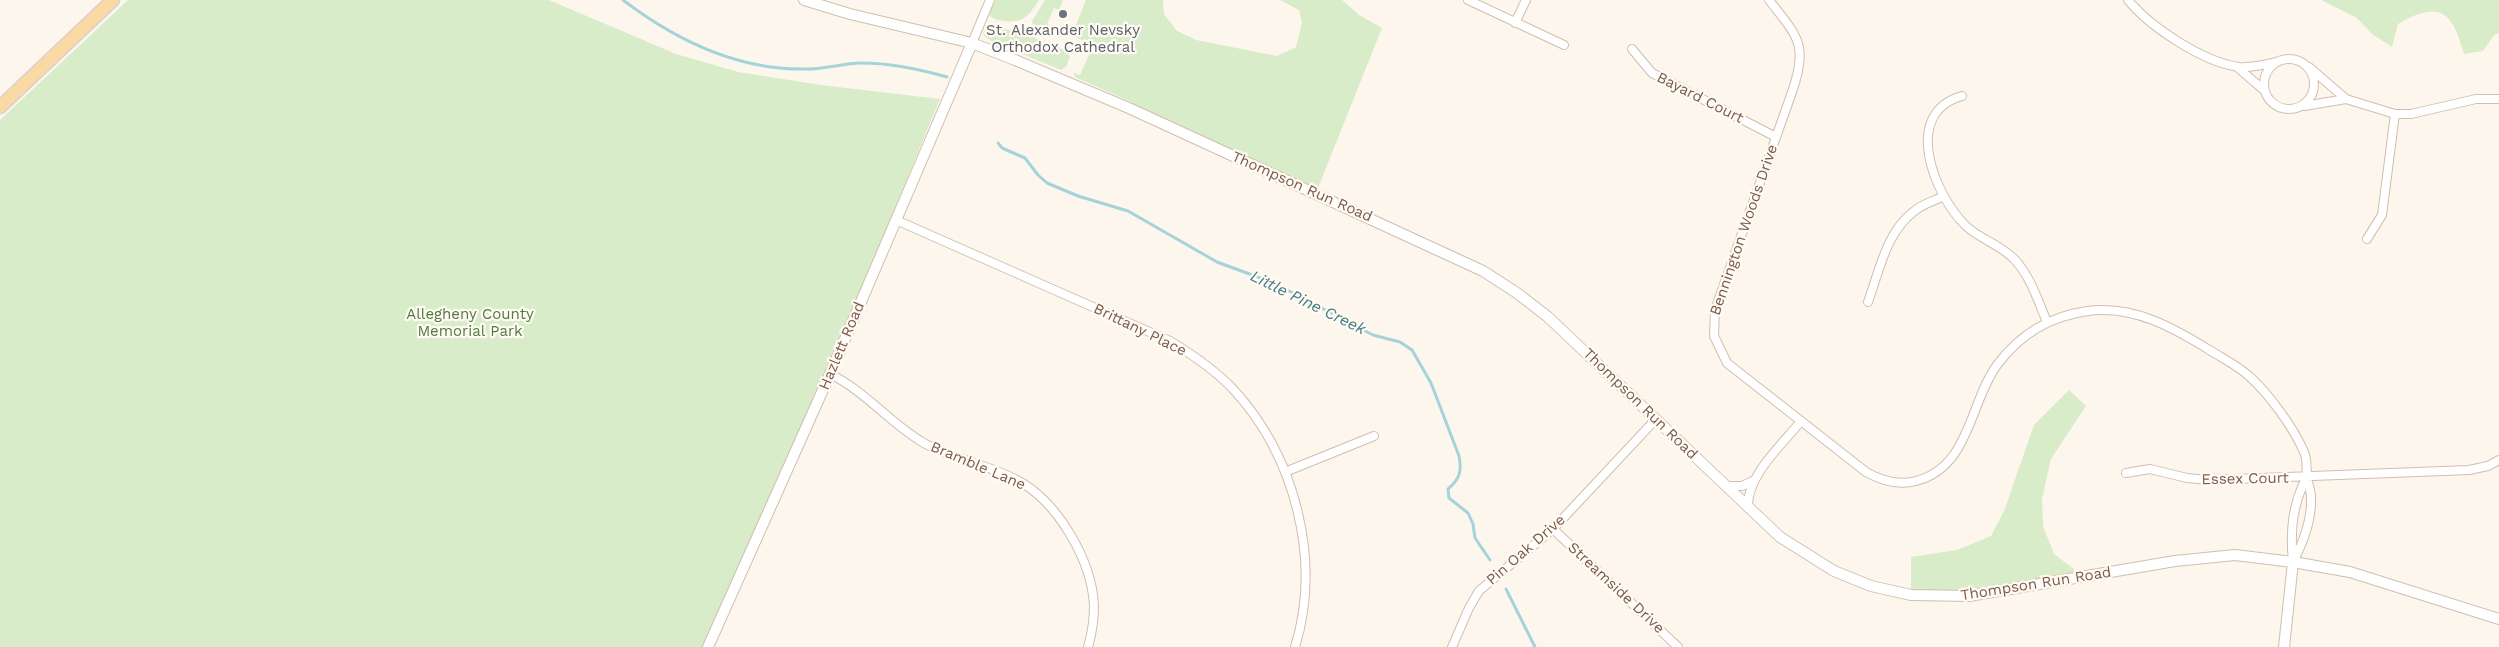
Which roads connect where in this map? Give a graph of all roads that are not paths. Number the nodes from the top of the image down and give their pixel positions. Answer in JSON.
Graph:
{"nodes":[{"id":1,"x":113,"y":0,"type":"edge"},
{"id":2,"x":804,"y":0,"type":"edge"},
{"id":3,"x":990,"y":0,"type":"edge"},
{"id":4,"x":1468,"y":0,"type":"edge"},
{"id":5,"x":1526,"y":0,"type":"edge"},
{"id":6,"x":1769,"y":0,"type":"edge"},
{"id":7,"x":2128,"y":0,"type":"edge"},
{"id":8,"x":1515,"y":23,"type":"junction"},
{"id":9,"x":972,"y":43,"type":"junction"},
{"id":10,"x":1564,"y":45,"type":"dead end"},
{"id":11,"x":1632,"y":49,"type":"dead end"},
{"id":12,"x":2277,"y":62,"type":"junction"},
{"id":13,"x":2237,"y":67,"type":"junction"},
{"id":14,"x":2309,"y":67,"type":"junction"},
{"id":15,"x":2265,"y":91,"type":"junction"},
{"id":16,"x":1962,"y":96,"type":"dead end"},
{"id":17,"x":2346,"y":99,"type":"junction"},
{"id":18,"x":2499,"y":99,"type":"edge"},
{"id":19,"x":0,"y":107,"type":"edge"},
{"id":20,"x":2300,"y":107,"type":"junction"},
{"id":21,"x":2395,"y":114,"type":"junction"},
{"id":22,"x":1776,"y":137,"type":"junction"},
{"id":23,"x":1944,"y":196,"type":"junction"},
{"id":24,"x":896,"y":220,"type":"junction"},
{"id":25,"x":2367,"y":239,"type":"dead end"},
{"id":26,"x":1868,"y":302,"type":"dead end"},
{"id":27,"x":2047,"y":322,"type":"junction"},
{"id":28,"x":830,"y":374,"type":"junction"},
{"id":29,"x":1656,"y":419,"type":"junction"},
{"id":30,"x":1801,"y":421,"type":"junction"},
{"id":31,"x":1374,"y":436,"type":"dead end"},
{"id":32,"x":2499,"y":460,"type":"edge"},
{"id":33,"x":1285,"y":472,"type":"junction"},
{"id":34,"x":2126,"y":473,"type":"dead end"},
{"id":35,"x":2307,"y":477,"type":"junction"},
{"id":36,"x":1753,"y":481,"type":"junction"},
{"id":37,"x":1726,"y":486,"type":"junction"},
{"id":38,"x":1748,"y":508,"type":"junction"},
{"id":39,"x":1553,"y":529,"type":"junction"},
{"id":40,"x":2293,"y":562,"type":"junction"},
{"id":41,"x":2499,"y":619,"type":"edge"},
{"id":42,"x":708,"y":647,"type":"edge"},
{"id":43,"x":1088,"y":647,"type":"edge"},
{"id":44,"x":1295,"y":647,"type":"edge"},
{"id":45,"x":1452,"y":647,"type":"edge"},
{"id":46,"x":1678,"y":647,"type":"edge"},
{"id":47,"x":2284,"y":647,"type":"edge"}],
"edges":[{"from":1,"to":19,"type":"main road"},
{"from":2,"to":9,"type":"street","name":"Thompson Run Road"},
{"from":3,"to":9,"type":"street"},
{"from":4,"to":8,"type":"street"},
{"from":5,"to":8,"type":"street"},
{"from":6,"to":22,"type":"street","name":"Bennington Woods Drive"},
{"from":7,"to":13,"type":"street"},
{"from":8,"to":10,"type":"street"},
{"from":9,"to":24,"type":"street","name":"Hazlett Road"},
{"from":9,"to":29,"type":"street","name":"Thompson Run Road"},
{"from":11,"to":22,"type":"street","name":"Bayard Court"},
{"from":12,"to":13,"type":"street"},
{"from":12,"to":14,"type":"street"},
{"from":12,"to":15,"type":"street"},
{"from":13,"to":15,"type":"street"},
{"from":14,"to":17,"type":"street"},
{"from":14,"to":20,"type":"street"},
{"from":15,"to":20,"type":"street"},
{"from":16,"to":23,"type":"street"},
{"from":17,"to":20,"type":"street"},
{"from":17,"to":21,"type":"street"},
{"from":18,"to":21,"type":"street"},
{"from":21,"to":25,"type":"street"},
{"from":22,"to":30,"type":"street","name":"Bennington Woods Drive"},
{"from":23,"to":26,"type":"street"},
{"from":23,"to":27,"type":"street"},
{"from":24,"to":28,"type":"street","name":"Hazlett Road"},
{"from":24,"to":33,"type":"street","name":"Brittany Place"},
{"from":27,"to":30,"type":"street","name":"Bennington Woods Drive"},
{"from":27,"to":35,"type":"street","name":"Bennington Woods Drive"},
{"from":28,"to":42,"type":"street","name":"Hazlett Road"},
{"from":28,"to":43,"type":"street","name":"Bramble Lane"},
{"from":29,"to":37,"type":"street","name":"Thompson Run Road"},
{"from":29,"to":39,"type":"street","name":"Pin Oak Drive"},
{"from":30,"to":36,"type":"street"},
{"from":31,"to":33,"type":"street"},
{"from":32,"to":35,"type":"street"},
{"from":33,"to":44,"type":"street","name":"Brittany Place"},
{"from":34,"to":35,"type":"street","name":"Essex Court"},
{"from":35,"to":40,"type":"street"},
{"from":35,"to":40,"type":"street","name":"Bennington Woods Drive"},
{"from":36,"to":37,"type":"street"},
{"from":36,"to":38,"type":"street"},
{"from":37,"to":38,"type":"street","name":"Thompson Run Road"},
{"from":38,"to":40,"type":"street","name":"Thompson Run Road"},
{"from":39,"to":45,"type":"street","name":"Pin Oak Drive"},
{"from":39,"to":46,"type":"street","name":"Streamside Drive"},
{"from":40,"to":41,"type":"street","name":"Thompson Run Road"},
{"from":40,"to":47,"type":"street"}]}
